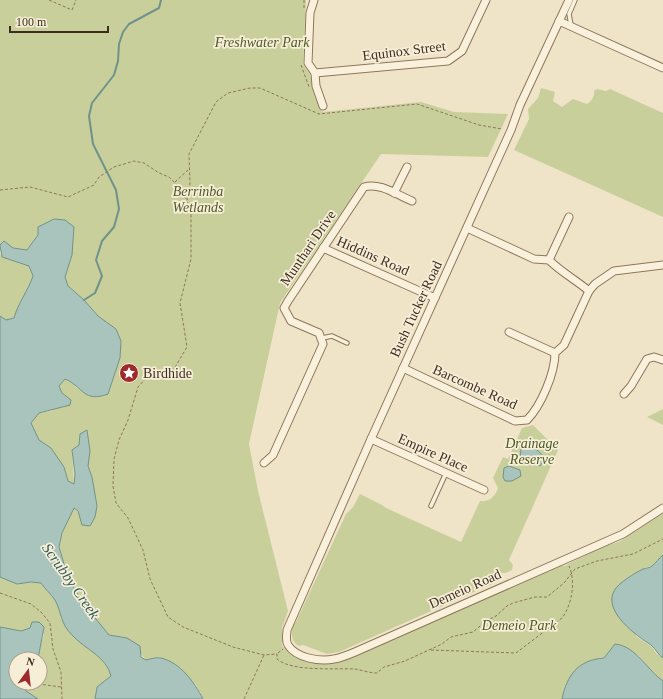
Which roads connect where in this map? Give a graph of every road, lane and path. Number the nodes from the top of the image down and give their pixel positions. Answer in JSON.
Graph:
{"nodes":[{"id":1,"x":50,"y":0,"type":"edge"},
{"id":2,"x":76,"y":0,"type":"edge"},
{"id":3,"x":314,"y":0,"type":"edge"},
{"id":4,"x":486,"y":0,"type":"edge"},
{"id":5,"x":569,"y":0,"type":"edge"},
{"id":6,"x":575,"y":0,"type":"edge"},
{"id":7,"x":559,"y":21,"type":"junction"},
{"id":8,"x":572,"y":26,"type":"junction"},
{"id":9,"x":663,"y":68,"type":"edge"},
{"id":10,"x":315,"y":73,"type":"junction"},
{"id":11,"x":323,"y":106,"type":"dead end"},
{"id":12,"x":502,"y":129,"type":"dead end"},
{"id":13,"x":407,"y":167,"type":"dead end"},
{"id":14,"x":188,"y":170,"type":"junction"},
{"id":15,"x":175,"y":182,"type":"junction"},
{"id":16,"x":0,"y":190,"type":"edge"},
{"id":17,"x":394,"y":193,"type":"junction"},
{"id":18,"x":187,"y":200,"type":"junction"},
{"id":19,"x":412,"y":201,"type":"dead end"},
{"id":20,"x":569,"y":217,"type":"dead end"},
{"id":21,"x":467,"y":228,"type":"junction"},
{"id":22,"x":323,"y":248,"type":"junction"},
{"id":23,"x":549,"y":260,"type":"junction"},
{"id":24,"x":663,"y":264,"type":"edge"},
{"id":25,"x":589,"y":291,"type":"junction"},
{"id":26,"x":435,"y":298,"type":"junction"},
{"id":27,"x":509,"y":332,"type":"dead end"},
{"id":28,"x":322,"y":338,"type":"junction"},
{"id":29,"x":347,"y":343,"type":"dead end"},
{"id":30,"x":555,"y":353,"type":"junction"},
{"id":31,"x":663,"y":360,"type":"edge"},
{"id":32,"x":403,"y":368,"type":"junction"},
{"id":33,"x":624,"y":394,"type":"dead end"},
{"id":34,"x":371,"y":439,"type":"junction"},
{"id":35,"x":264,"y":463,"type":"dead end"},
{"id":36,"x":446,"y":473,"type":"junction"},
{"id":37,"x":484,"y":490,"type":"dead end"},
{"id":38,"x":431,"y":506,"type":"dead end"},
{"id":39,"x":663,"y":508,"type":"edge"},
{"id":40,"x":663,"y":539,"type":"edge"},
{"id":41,"x":565,"y":559,"type":"junction"},
{"id":42,"x":572,"y":575,"type":"junction"},
{"id":43,"x":0,"y":593,"type":"edge"},
{"id":44,"x":287,"y":630,"type":"joint"},
{"id":45,"x":430,"y":650,"type":"junction"},
{"id":46,"x":264,"y":654,"type":"junction"},
{"id":47,"x":48,"y":685,"type":"edge"},
{"id":48,"x":61,"y":687,"type":"junction"},
{"id":49,"x":62,"y":699,"type":"edge"},
{"id":50,"x":244,"y":699,"type":"edge"}],
"edges":[{"from":1,"to":2,"type":"path"},
{"from":3,"to":10,"type":"street"},
{"from":4,"to":10,"type":"street","name":"Equinox Street"},
{"from":5,"to":7,"type":"street","name":"Bush Tucker Road"},
{"from":6,"to":8,"type":"lane"},
{"from":7,"to":8,"type":"street"},
{"from":7,"to":21,"type":"street","name":"Bush Tucker Road"},
{"from":8,"to":9,"type":"street"},
{"from":10,"to":11,"type":"street"},
{"from":12,"to":14,"type":"path"},
{"from":13,"to":17,"type":"street"},
{"from":14,"to":15,"type":"path"},
{"from":14,"to":18,"type":"path"},
{"from":15,"to":16,"type":"path"},
{"from":15,"to":18,"type":"path"},
{"from":17,"to":19,"type":"street","name":"Munthari Drive"},
{"from":17,"to":22,"type":"street","name":"Munthari Drive"},
{"from":18,"to":46,"type":"path"},
{"from":20,"to":23,"type":"street"},
{"from":21,"to":23,"type":"street"},
{"from":21,"to":26,"type":"street","name":"Bush Tucker Road"},
{"from":22,"to":26,"type":"street","name":"Hiddins Road"},
{"from":22,"to":28,"type":"street","name":"Munthari Drive"},
{"from":23,"to":25,"type":"street"},
{"from":24,"to":25,"type":"street"},
{"from":25,"to":30,"type":"street"},
{"from":26,"to":32,"type":"street","name":"Bush Tucker Road"},
{"from":27,"to":30,"type":"street"},
{"from":28,"to":29,"type":"lane","name":"Munthari Drive"},
{"from":28,"to":35,"type":"street"},
{"from":30,"to":32,"type":"street","name":"Barcombe Road"},
{"from":31,"to":33,"type":"street"},
{"from":32,"to":34,"type":"street","name":"Bush Tucker Road"},
{"from":34,"to":36,"type":"street","name":"Empire Place"},
{"from":34,"to":44,"type":"street","name":"Bush Tucker Road"},
{"from":36,"to":37,"type":"street","name":"Empire Place"},
{"from":36,"to":38,"type":"lane"},
{"from":39,"to":41,"type":"street","name":"Demeio Road"},
{"from":40,"to":42,"type":"path"},
{"from":41,"to":42,"type":"path"},
{"from":41,"to":44,"type":"street","name":"Demeio Road"},
{"from":42,"to":45,"type":"path"},
{"from":42,"to":45,"type":"path"},
{"from":43,"to":48,"type":"path"},
{"from":45,"to":46,"type":"path"},
{"from":46,"to":50,"type":"path"},
{"from":47,"to":48,"type":"path"},
{"from":48,"to":49,"type":"path"}]}
